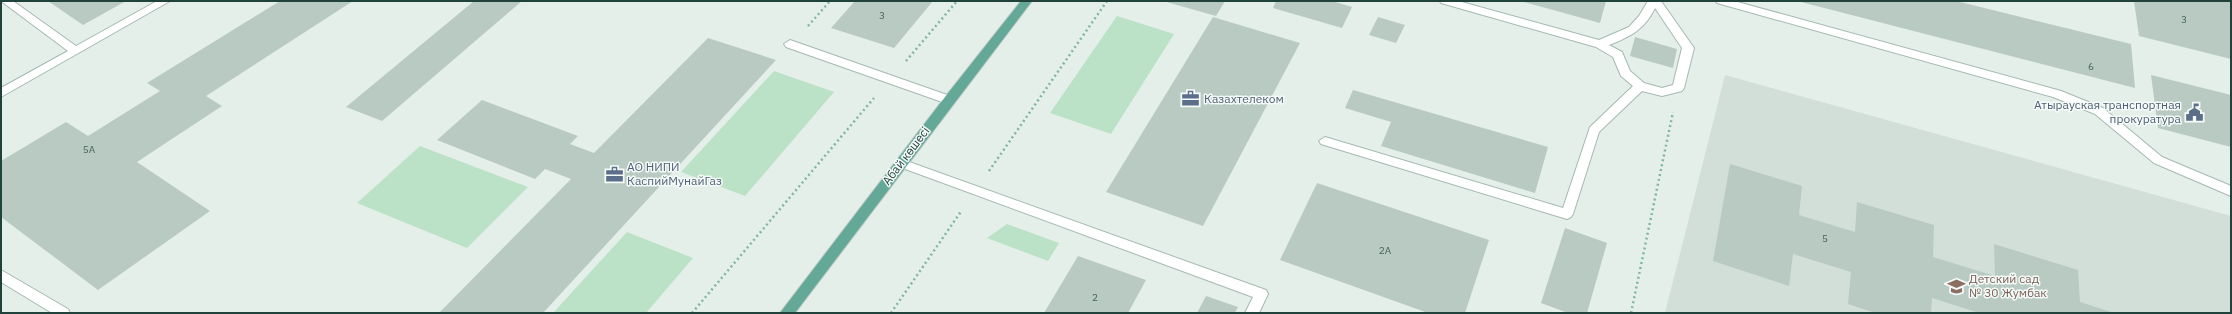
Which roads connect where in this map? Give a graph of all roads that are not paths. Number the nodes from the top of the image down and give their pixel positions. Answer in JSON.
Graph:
{"nodes":[{"id":1,"x":6,"y":1,"type":"edge"},
{"id":2,"x":165,"y":1,"type":"edge"},
{"id":3,"x":1027,"y":1,"type":"edge"},
{"id":4,"x":1445,"y":1,"type":"edge"},
{"id":5,"x":1654,"y":1,"type":"edge"},
{"id":6,"x":1721,"y":1,"type":"edge"},
{"id":7,"x":790,"y":44,"type":"road end"},
{"id":8,"x":1600,"y":44,"type":"junction"},
{"id":9,"x":76,"y":51,"type":"junction"},
{"id":10,"x":1640,"y":86,"type":"junction"},
{"id":11,"x":1,"y":93,"type":"edge"},
{"id":12,"x":949,"y":100,"type":"junction"},
{"id":13,"x":1325,"y":141,"type":"dead end"},
{"id":14,"x":901,"y":163,"type":"junction"},
{"id":15,"x":2231,"y":191,"type":"edge"},
{"id":16,"x":1,"y":275,"type":"edge"},
{"id":17,"x":63,"y":313,"type":"edge"},
{"id":18,"x":787,"y":313,"type":"edge"},
{"id":19,"x":1252,"y":313,"type":"edge"}],
"edges":[{"from":1,"to":9,"type":"lane"},
{"from":2,"to":9,"type":"lane"},
{"from":3,"to":12,"type":"main road","name":"Абай көшесі"},
{"from":4,"to":8,"type":"lane"},
{"from":5,"to":8,"type":"lane"},
{"from":5,"to":10,"type":"lane"},
{"from":6,"to":15,"type":"lane"},
{"from":7,"to":12,"type":"lane"},
{"from":8,"to":10,"type":"lane"},
{"from":9,"to":11,"type":"lane"},
{"from":10,"to":13,"type":"lane"},
{"from":12,"to":14,"type":"main road","name":"Абай көшесі"},
{"from":14,"to":18,"type":"main road","name":"Абай көшесі"},
{"from":14,"to":19,"type":"lane"},
{"from":16,"to":17,"type":"lane"}]}
